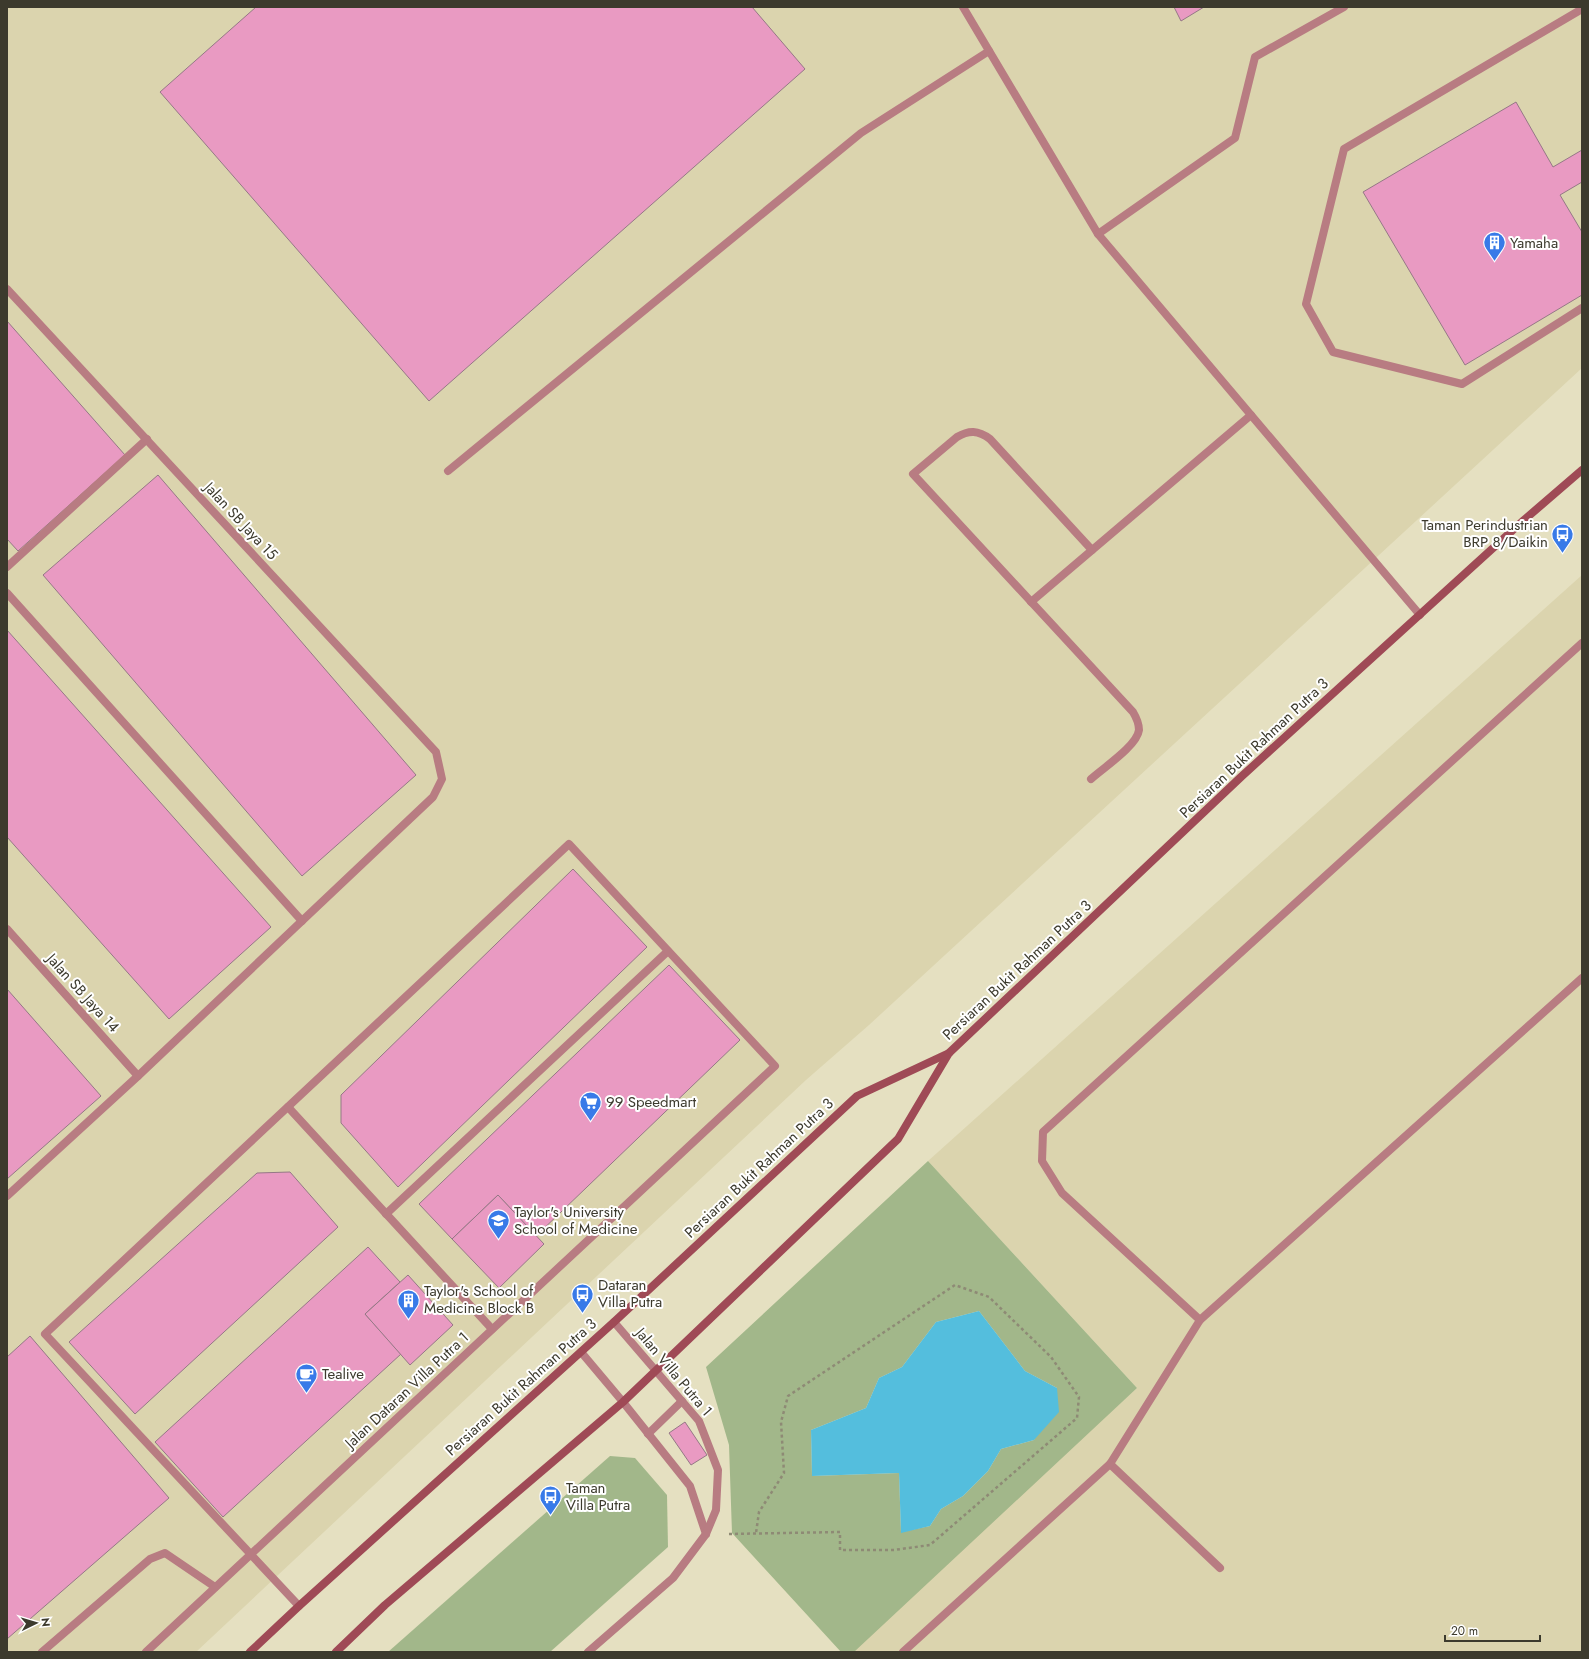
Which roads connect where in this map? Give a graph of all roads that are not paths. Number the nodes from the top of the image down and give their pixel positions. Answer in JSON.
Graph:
{"nodes":[{"id":1,"x":963,"y":7,"type":"edge"},
{"id":2,"x":1344,"y":7,"type":"edge"},
{"id":3,"x":1582,"y":9,"type":"edge"},
{"id":4,"x":989,"y":51,"type":"junction"},
{"id":5,"x":1098,"y":234,"type":"junction"},
{"id":6,"x":7,"y":289,"type":"edge"},
{"id":7,"x":1582,"y":308,"type":"edge"},
{"id":8,"x":1251,"y":415,"type":"junction"},
{"id":9,"x":147,"y":439,"type":"junction"},
{"id":10,"x":1582,"y":470,"type":"edge"},
{"id":11,"x":448,"y":471,"type":"dead end"},
{"id":12,"x":1092,"y":550,"type":"junction"},
{"id":13,"x":7,"y":566,"type":"edge"},
{"id":14,"x":7,"y":593,"type":"edge"},
{"id":15,"x":1031,"y":602,"type":"junction"},
{"id":16,"x":1420,"y":615,"type":"junction"},
{"id":17,"x":1582,"y":643,"type":"edge"},
{"id":18,"x":1091,"y":779,"type":"dead end"},
{"id":19,"x":302,"y":921,"type":"junction"},
{"id":20,"x":7,"y":929,"type":"edge"},
{"id":21,"x":668,"y":951,"type":"junction"},
{"id":22,"x":1582,"y":978,"type":"edge"},
{"id":23,"x":950,"y":1053,"type":"junction"},
{"id":24,"x":138,"y":1076,"type":"junction"},
{"id":25,"x":288,"y":1107,"type":"junction"},
{"id":26,"x":7,"y":1196,"type":"edge"},
{"id":27,"x":386,"y":1214,"type":"junction"},
{"id":28,"x":1200,"y":1320,"type":"junction"},
{"id":29,"x":614,"y":1322,"type":"junction"},
{"id":30,"x":492,"y":1329,"type":"junction"},
{"id":31,"x":581,"y":1352,"type":"junction"},
{"id":32,"x":656,"y":1370,"type":"junction"},
{"id":33,"x":682,"y":1401,"type":"junction"},
{"id":34,"x":623,"y":1402,"type":"junction"},
{"id":35,"x":648,"y":1434,"type":"junction"},
{"id":36,"x":1110,"y":1464,"type":"junction"},
{"id":37,"x":706,"y":1534,"type":"junction"},
{"id":38,"x":251,"y":1554,"type":"junction"},
{"id":39,"x":1220,"y":1568,"type":"dead end"},
{"id":40,"x":215,"y":1587,"type":"junction"},
{"id":41,"x":298,"y":1606,"type":"junction"},
{"id":42,"x":42,"y":1652,"type":"edge"},
{"id":43,"x":146,"y":1652,"type":"edge"},
{"id":44,"x":250,"y":1652,"type":"edge"},
{"id":45,"x":336,"y":1652,"type":"edge"},
{"id":46,"x":588,"y":1652,"type":"edge"},
{"id":47,"x":903,"y":1652,"type":"edge"}],
"edges":[{"from":1,"to":4,"type":"street"},
{"from":2,"to":5,"type":"street"},
{"from":3,"to":7,"type":"street"},
{"from":4,"to":5,"type":"street"},
{"from":4,"to":11,"type":"street"},
{"from":5,"to":8,"type":"street"},
{"from":6,"to":9,"type":"street","name":"Jalan SB Jaya 15"},
{"from":8,"to":12,"type":"street"},
{"from":8,"to":16,"type":"street"},
{"from":9,"to":13,"type":"street"},
{"from":9,"to":19,"type":"street","name":"Jalan SB Jaya 15"},
{"from":10,"to":16,"type":"main road","name":"Persiaran Bukit Rahman Putra 3"},
{"from":12,"to":15,"type":"street"},
{"from":12,"to":15,"type":"street"},
{"from":14,"to":19,"type":"street"},
{"from":15,"to":18,"type":"street"},
{"from":16,"to":23,"type":"main road","name":"Persiaran Bukit Rahman Putra 3"},
{"from":17,"to":28,"type":"street"},
{"from":19,"to":24,"type":"street"},
{"from":20,"to":24,"type":"street","name":"Jalan SB Jaya 14"},
{"from":21,"to":25,"type":"street"},
{"from":21,"to":27,"type":"street"},
{"from":21,"to":30,"type":"street","name":"Jalan Dataran Villa Putra 1"},
{"from":22,"to":28,"type":"street"},
{"from":23,"to":29,"type":"main road","name":"Persiaran Bukit Rahman Putra 3"},
{"from":23,"to":32,"type":"main road","name":"Persiaran Bukit Rahman Putra 3"},
{"from":24,"to":26,"type":"street"},
{"from":25,"to":27,"type":"street"},
{"from":25,"to":38,"type":"street"},
{"from":27,"to":30,"type":"street"},
{"from":28,"to":36,"type":"street"},
{"from":29,"to":31,"type":"main road","name":"Persiaran Bukit Rahman Putra 3"},
{"from":29,"to":32,"type":"street","name":"Jalan Villa Putra 1"},
{"from":30,"to":38,"type":"street","name":"Jalan Dataran Villa Putra 1"},
{"from":31,"to":34,"type":"street"},
{"from":31,"to":41,"type":"main road","name":"Persiaran Bukit Rahman Putra 3"},
{"from":32,"to":33,"type":"street","name":"Jalan Villa Putra 1"},
{"from":32,"to":34,"type":"main road","name":"Persiaran Bukit Rahman Putra 3"},
{"from":33,"to":35,"type":"street"},
{"from":33,"to":37,"type":"street","name":"Jalan Villa Putra 1"},
{"from":34,"to":35,"type":"street"},
{"from":34,"to":45,"type":"main road","name":"Persiaran Bukit Rahman Putra 3"},
{"from":35,"to":37,"type":"street"},
{"from":36,"to":39,"type":"street"},
{"from":36,"to":47,"type":"street"},
{"from":37,"to":46,"type":"street","name":"Jalan Villa Putra 1"},
{"from":38,"to":40,"type":"street","name":"Jalan Dataran Villa Putra 1"},
{"from":38,"to":41,"type":"street"},
{"from":40,"to":42,"type":"street"},
{"from":40,"to":43,"type":"street","name":"Jalan Dataran Villa Putra 1"},
{"from":41,"to":44,"type":"main road","name":"Persiaran Bukit Rahman Putra 3"}]}
